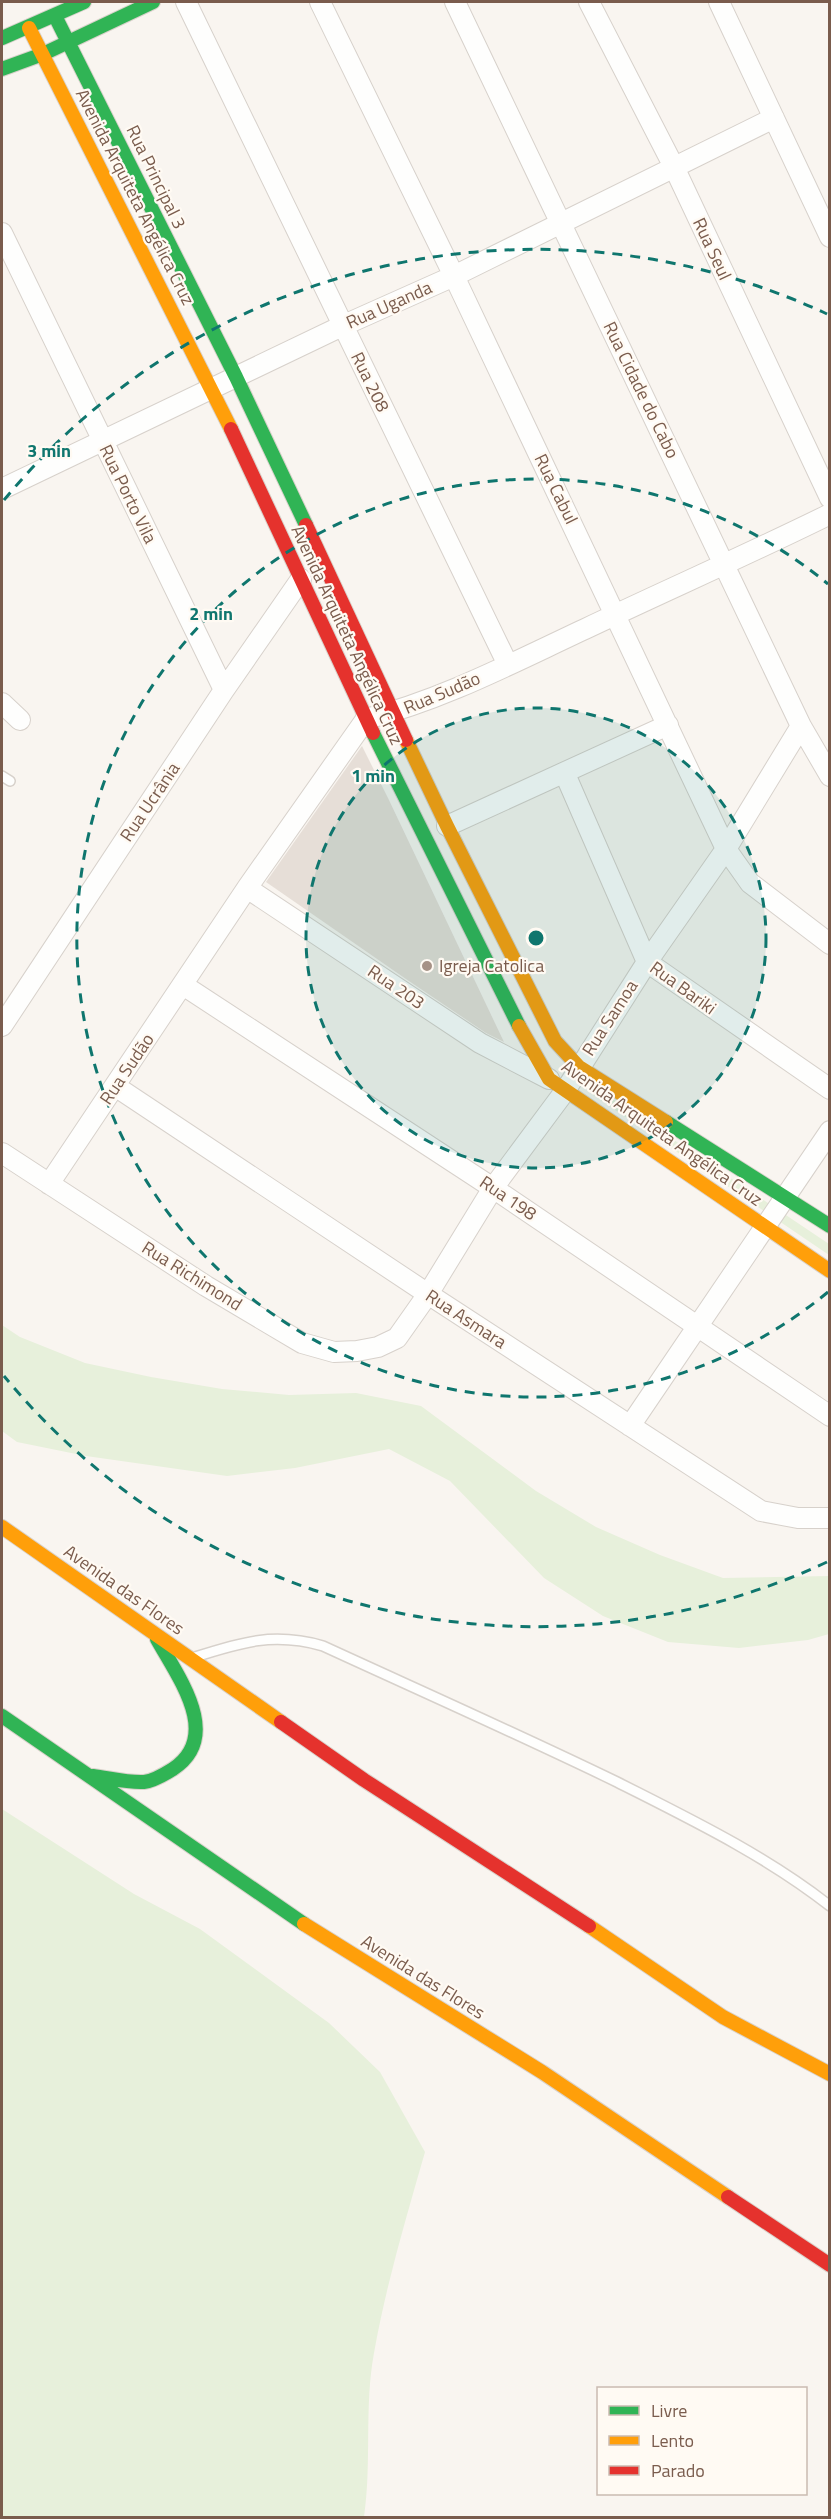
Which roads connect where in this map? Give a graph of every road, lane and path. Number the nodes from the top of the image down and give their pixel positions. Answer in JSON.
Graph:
{"nodes":[{"id":1,"x":84,"y":2,"type":"edge"},
{"id":2,"x":153,"y":2,"type":"edge"},
{"id":3,"x":186,"y":2,"type":"edge"},
{"id":4,"x":320,"y":2,"type":"edge"},
{"id":5,"x":455,"y":2,"type":"edge"},
{"id":6,"x":589,"y":2,"type":"edge"},
{"id":7,"x":719,"y":2,"type":"edge"},
{"id":8,"x":55,"y":16,"type":"junction"},
{"id":9,"x":30,"y":28,"type":"junction"},
{"id":10,"x":2,"y":38,"type":"edge"},
{"id":11,"x":69,"y":42,"type":"junction"},
{"id":12,"x":43,"y":54,"type":"junction"},
{"id":13,"x":2,"y":69,"type":"edge"},
{"id":14,"x":774,"y":118,"type":"junction"},
{"id":15,"x":674,"y":167,"type":"junction"},
{"id":16,"x":561,"y":224,"type":"junction"},
{"id":17,"x":2,"y":233,"type":"edge"},
{"id":18,"x":830,"y":237,"type":"edge"},
{"id":19,"x":454,"y":276,"type":"junction"},
{"id":20,"x":342,"y":326,"type":"junction"},
{"id":21,"x":224,"y":355,"type":"joint"},
{"id":22,"x":236,"y":377,"type":"junction"},
{"id":23,"x":212,"y":389,"type":"junction"},
{"id":24,"x":101,"y":441,"type":"junction"},
{"id":25,"x":2,"y":489,"type":"edge"},
{"id":26,"x":830,"y":498,"type":"edge"},
{"id":27,"x":830,"y":514,"type":"edge"},
{"id":28,"x":725,"y":565,"type":"junction"},
{"id":29,"x":301,"y":579,"type":"junction"},
{"id":30,"x":616,"y":614,"type":"junction"},
{"id":31,"x":508,"y":665,"type":"junction"},
{"id":32,"x":224,"y":690,"type":"junction"},
{"id":33,"x":2,"y":703,"type":"edge"},
{"id":34,"x":395,"y":712,"type":"junction"},
{"id":35,"x":366,"y":719,"type":"junction"},
{"id":36,"x":20,"y":720,"type":"dead end"},
{"id":37,"x":668,"y":725,"type":"junction"},
{"id":38,"x":801,"y":726,"type":"junction"},
{"id":39,"x":565,"y":774,"type":"junction"},
{"id":40,"x":830,"y":776,"type":"edge"},
{"id":41,"x":447,"y":826,"type":"junction"},
{"id":42,"x":726,"y":849,"type":"junction"},
{"id":43,"x":248,"y":888,"type":"junction"},
{"id":44,"x":830,"y":944,"type":"edge"},
{"id":45,"x":646,"y":962,"type":"junction"},
{"id":46,"x":183,"y":985,"type":"junction"},
{"id":47,"x":2,"y":1026,"type":"edge"},
{"id":48,"x":579,"y":1067,"type":"junction"},
{"id":49,"x":549,"y":1079,"type":"junction"},
{"id":50,"x":115,"y":1086,"type":"junction"},
{"id":51,"x":830,"y":1089,"type":"edge"},
{"id":52,"x":565,"y":1091,"type":"junction"},
{"id":53,"x":830,"y":1131,"type":"edge"},
{"id":54,"x":2,"y":1153,"type":"edge"},
{"id":55,"x":50,"y":1184,"type":"junction"},
{"id":56,"x":493,"y":1188,"type":"junction"},
{"id":57,"x":787,"y":1197,"type":"junction"},
{"id":58,"x":830,"y":1226,"type":"edge"},
{"id":59,"x":765,"y":1227,"type":"junction"},
{"id":60,"x":830,"y":1270,"type":"edge"},
{"id":61,"x":428,"y":1294,"type":"junction"},
{"id":62,"x":699,"y":1327,"type":"junction"},
{"id":63,"x":397,"y":1338,"type":"joint"},
{"id":64,"x":830,"y":1416,"type":"edge"},
{"id":65,"x":630,"y":1426,"type":"junction"},
{"id":66,"x":830,"y":1518,"type":"edge"},
{"id":67,"x":2,"y":1527,"type":"edge"},
{"id":68,"x":153,"y":1631,"type":"junction"},
{"id":69,"x":190,"y":1659,"type":"junction"},
{"id":70,"x":2,"y":1716,"type":"edge"},
{"id":71,"x":86,"y":1775,"type":"junction"},
{"id":72,"x":830,"y":1906,"type":"edge"},
{"id":73,"x":830,"y":2074,"type":"edge"},
{"id":74,"x":830,"y":2265,"type":"edge"}],
"edges":[{"from":1,"to":8,"type":"street"},
{"from":2,"to":11,"type":"street"},
{"from":3,"to":20,"type":"street","name":"Rua 208"},
{"from":4,"to":19,"type":"street","name":"Rua Cabul"},
{"from":5,"to":16,"type":"street","name":"Rua Cidade do Cabo"},
{"from":6,"to":15,"type":"street","name":"Rua Seul"},
{"from":7,"to":14,"type":"street"},
{"from":8,"to":9,"type":"street"},
{"from":8,"to":11,"type":"street","name":"Rua Principal 3"},
{"from":9,"to":10,"type":"street"},
{"from":9,"to":12,"type":"street","name":"Avenida Arquiteta Angélica Cruz"},
{"from":11,"to":12,"type":"street"},
{"from":11,"to":21,"type":"street","name":"Rua Principal 3"},
{"from":12,"to":13,"type":"street"},
{"from":12,"to":23,"type":"street","name":"Avenida Arquiteta Angélica Cruz"},
{"from":14,"to":15,"type":"street","name":"Rua Uganda"},
{"from":14,"to":18,"type":"street"},
{"from":15,"to":16,"type":"street","name":"Rua Uganda"},
{"from":15,"to":26,"type":"street","name":"Rua Seul"},
{"from":16,"to":19,"type":"street","name":"Rua Uganda"},
{"from":16,"to":28,"type":"street","name":"Rua Cidade do Cabo"},
{"from":17,"to":24,"type":"street","name":"Rua Porto Vila"},
{"from":19,"to":20,"type":"street","name":"Rua Uganda"},
{"from":19,"to":30,"type":"street","name":"Rua Cabul"},
{"from":20,"to":22,"type":"street","name":"Rua Uganda"},
{"from":20,"to":31,"type":"street","name":"Rua 208"},
{"from":21,"to":22,"type":"street","name":"Avenida Arquiteta Angélica Cruz"},
{"from":22,"to":23,"type":"street","name":"Rua Uganda"},
{"from":22,"to":34,"type":"street","name":"Avenida Arquiteta Angélica Cruz"},
{"from":23,"to":24,"type":"street","name":"Rua Uganda"},
{"from":23,"to":29,"type":"street","name":"Avenida Arquiteta Angélica Cruz"},
{"from":24,"to":25,"type":"street","name":"Rua Uganda"},
{"from":24,"to":32,"type":"street","name":"Rua Porto Vila"},
{"from":27,"to":28,"type":"street","name":"Rua Sudão"},
{"from":28,"to":30,"type":"street","name":"Rua Sudão"},
{"from":28,"to":38,"type":"street","name":"Rua Cidade do Cabo"},
{"from":29,"to":32,"type":"street","name":"Rua Ucrânia"},
{"from":29,"to":35,"type":"street","name":"Avenida Arquiteta Angélica Cruz"},
{"from":30,"to":31,"type":"street","name":"Rua Sudão"},
{"from":30,"to":37,"type":"street","name":"Rua Cabul"},
{"from":31,"to":34,"type":"street","name":"Rua Sudão"},
{"from":32,"to":47,"type":"street","name":"Rua Ucrânia"},
{"from":33,"to":36,"type":"street"},
{"from":34,"to":35,"type":"street","name":"Rua Sudão"},
{"from":34,"to":41,"type":"street","name":"Avenida Arquiteta Angélica Cruz"},
{"from":35,"to":43,"type":"street","name":"Rua Sudão"},
{"from":35,"to":49,"type":"street","name":"Avenida Arquiteta Angélica Cruz"},
{"from":37,"to":39,"type":"street"},
{"from":37,"to":42,"type":"street","name":"Rua Cabul"},
{"from":38,"to":40,"type":"street","name":"Rua Cidade do Cabo"},
{"from":38,"to":42,"type":"street","name":"Rua Samoa"},
{"from":39,"to":41,"type":"street"},
{"from":39,"to":45,"type":"street","name":"Rua Bariki"},
{"from":41,"to":48,"type":"street","name":"Avenida Arquiteta Angélica Cruz"},
{"from":42,"to":44,"type":"street","name":"Rua Cabul"},
{"from":42,"to":45,"type":"street","name":"Rua Samoa"},
{"from":43,"to":46,"type":"street","name":"Rua Sudão"},
{"from":43,"to":49,"type":"street","name":"Rua 203"},
{"from":45,"to":48,"type":"street","name":"Rua Samoa"},
{"from":45,"to":51,"type":"street","name":"Rua Bariki"},
{"from":46,"to":50,"type":"street","name":"Rua Sudão"},
{"from":46,"to":56,"type":"street","name":"Rua 198"},
{"from":48,"to":52,"type":"street","name":"Rua Samoa"},
{"from":48,"to":57,"type":"street","name":"Avenida Arquiteta Angélica Cruz"},
{"from":49,"to":52,"type":"street","name":"Avenida Arquiteta Angélica Cruz"},
{"from":50,"to":55,"type":"street","name":"Rua Sudão"},
{"from":50,"to":61,"type":"street","name":"Rua Asmara"},
{"from":52,"to":56,"type":"street","name":"Rua Samoa"},
{"from":52,"to":59,"type":"street","name":"Avenida Arquiteta Angélica Cruz"},
{"from":53,"to":57,"type":"street"},
{"from":54,"to":55,"type":"street","name":"Rua Richimond"},
{"from":55,"to":63,"type":"street","name":"Rua Richimond"},
{"from":56,"to":61,"type":"street","name":"Rua Samoa"},
{"from":56,"to":62,"type":"street","name":"Rua 198"},
{"from":57,"to":58,"type":"street","name":"Avenida Arquiteta Angélica Cruz"},
{"from":57,"to":59,"type":"street"},
{"from":59,"to":60,"type":"street","name":"Avenida Arquiteta Angélica Cruz"},
{"from":59,"to":62,"type":"street"},
{"from":61,"to":63,"type":"street","name":"Rua Samoa"},
{"from":61,"to":65,"type":"street","name":"Rua Asmara"},
{"from":62,"to":64,"type":"street","name":"Rua 198"},
{"from":62,"to":65,"type":"street"},
{"from":65,"to":66,"type":"street","name":"Rua Asmara"},
{"from":67,"to":68,"type":"street","name":"Avenida das Flores"},
{"from":68,"to":69,"type":"street","name":"Avenida das Flores"},
{"from":68,"to":71,"type":"street"},
{"from":69,"to":72,"type":"lane"},
{"from":69,"to":73,"type":"street","name":"Avenida das Flores"},
{"from":70,"to":71,"type":"street","name":"Avenida das Flores"},
{"from":71,"to":74,"type":"street","name":"Avenida das Flores"}]}
